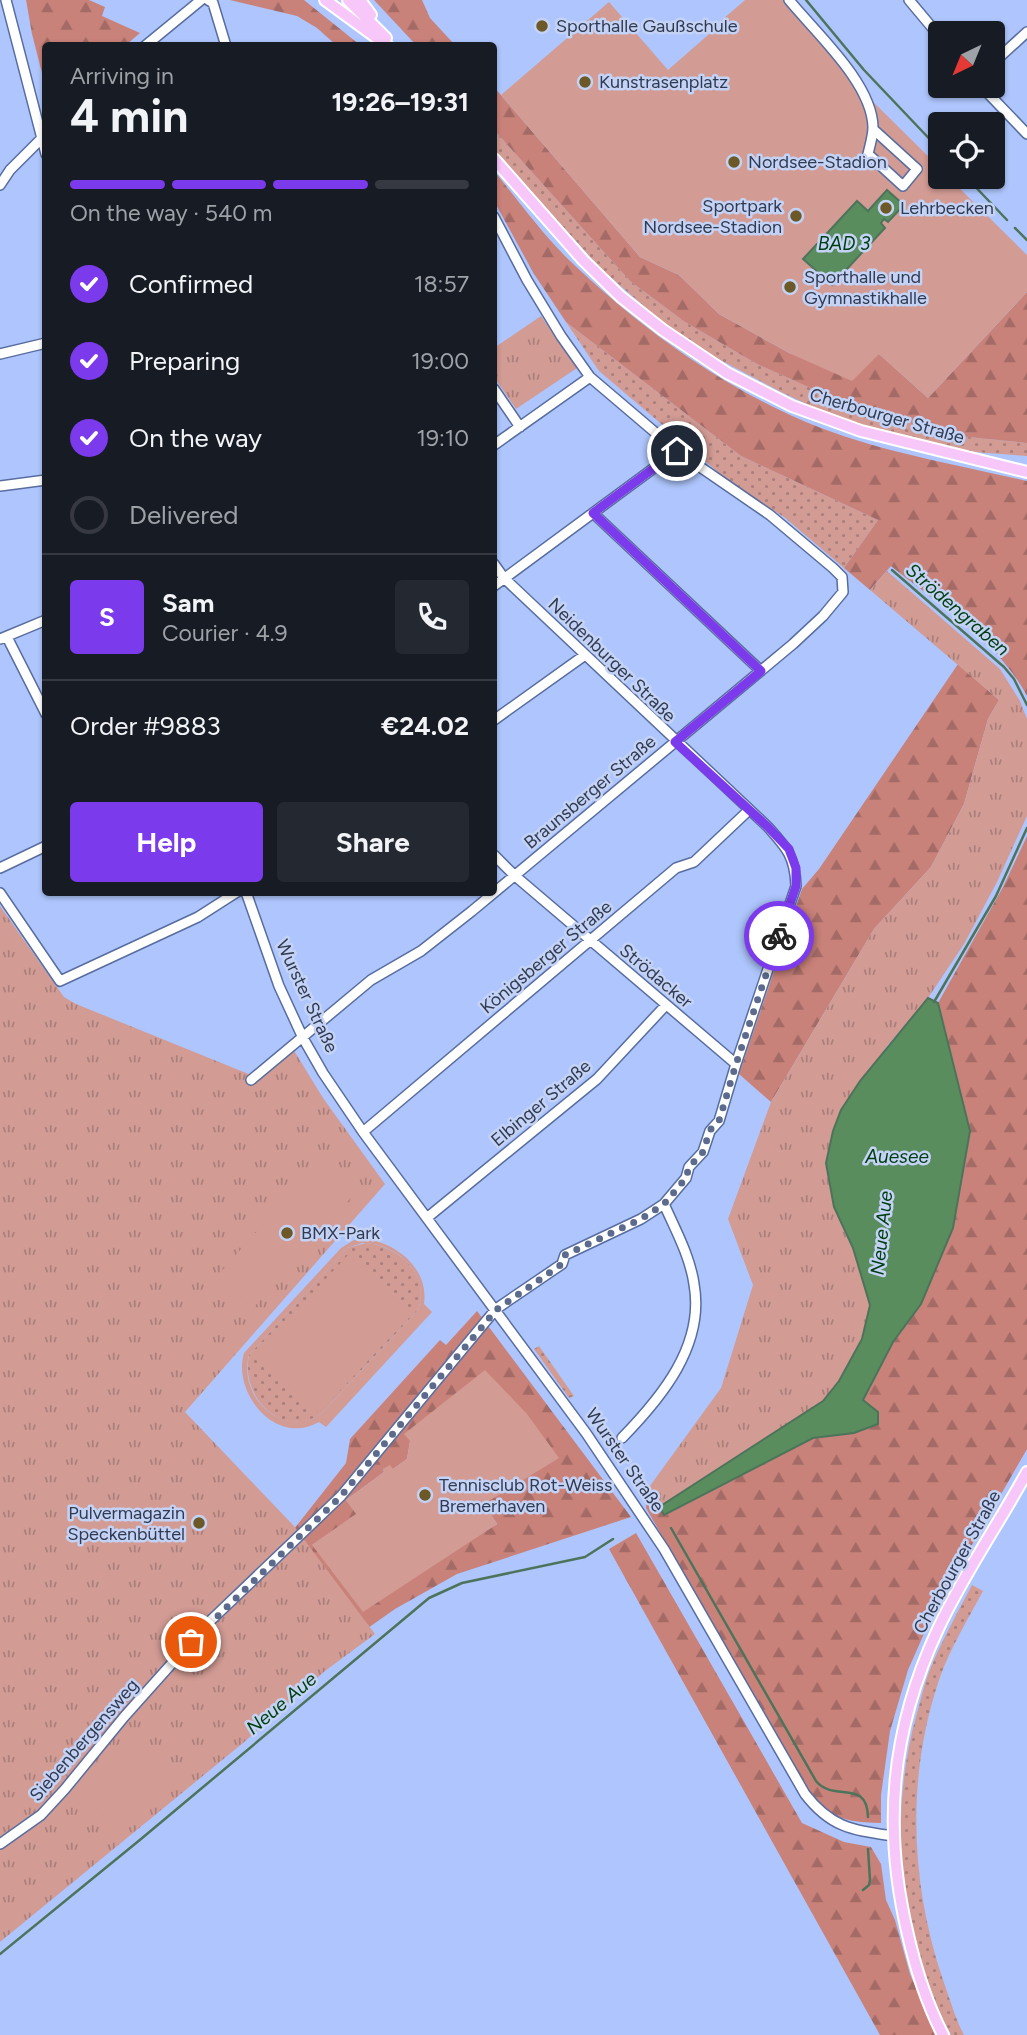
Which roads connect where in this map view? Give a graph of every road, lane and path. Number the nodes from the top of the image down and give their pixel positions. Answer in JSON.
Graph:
{"nodes":[{"id":1,"x":6,"y":0,"type":"edge"},
{"id":2,"x":201,"y":0,"type":"edge"},
{"id":3,"x":324,"y":0,"type":"edge"},
{"id":4,"x":348,"y":0,"type":"edge"},
{"id":5,"x":360,"y":0,"type":"edge"},
{"id":6,"x":789,"y":0,"type":"edge"},
{"id":7,"x":909,"y":0,"type":"edge"},
{"id":8,"x":210,"y":2,"type":"edge"},
{"id":9,"x":928,"y":23,"type":"edge"},
{"id":10,"x":1027,"y":32,"type":"edge"},
{"id":11,"x":150,"y":42,"type":"edge"},
{"id":12,"x":225,"y":42,"type":"edge"},
{"id":13,"x":385,"y":42,"type":"edge"},
{"id":14,"x":387,"y":42,"type":"edge"},
{"id":15,"x":388,"y":42,"type":"edge"},
{"id":16,"x":1005,"y":52,"type":"edge"},
{"id":17,"x":992,"y":98,"type":"edge"},
{"id":18,"x":873,"y":129,"type":"junction"},
{"id":19,"x":42,"y":133,"type":"edge"},
{"id":20,"x":1027,"y":134,"type":"edge"},
{"id":21,"x":42,"y":138,"type":"edge"},
{"id":22,"x":497,"y":162,"type":"edge"},
{"id":23,"x":0,"y":185,"type":"edge"},
{"id":24,"x":497,"y":222,"type":"edge"},
{"id":25,"x":42,"y":344,"type":"edge"},
{"id":26,"x":0,"y":354,"type":"edge"},
{"id":27,"x":590,"y":377,"type":"junction"},
{"id":28,"x":497,"y":393,"type":"edge"},
{"id":29,"x":520,"y":427,"type":"junction"},
{"id":30,"x":497,"y":443,"type":"edge"},
{"id":31,"x":677,"y":451,"type":"junction"},
{"id":32,"x":1027,"y":472,"type":"edge"},
{"id":33,"x":42,"y":481,"type":"edge"},
{"id":34,"x":0,"y":486,"type":"edge"},
{"id":35,"x":593,"y":513,"type":"junction"},
{"id":36,"x":497,"y":568,"type":"edge"},
{"id":37,"x":504,"y":579,"type":"junction"},
{"id":38,"x":497,"y":584,"type":"edge"},
{"id":39,"x":42,"y":622,"type":"edge"},
{"id":40,"x":3,"y":638,"type":"edge"},
{"id":41,"x":585,"y":655,"type":"junction"},
{"id":42,"x":761,"y":671,"type":"junction"},
{"id":43,"x":42,"y":707,"type":"edge"},
{"id":44,"x":497,"y":718,"type":"edge"},
{"id":45,"x":675,"y":742,"type":"junction"},
{"id":46,"x":749,"y":810,"type":"junction"},
{"id":47,"x":42,"y":848,"type":"edge"},
{"id":48,"x":497,"y":858,"type":"edge"},
{"id":49,"x":0,"y":868,"type":"edge"},
{"id":50,"x":796,"y":868,"type":"joint"},
{"id":51,"x":514,"y":875,"type":"junction"},
{"id":52,"x":497,"y":889,"type":"edge"},
{"id":53,"x":0,"y":893,"type":"edge"},
{"id":54,"x":231,"y":896,"type":"edge"},
{"id":55,"x":247,"y":896,"type":"edge"},
{"id":56,"x":488,"y":896,"type":"edge"},
{"id":57,"x":590,"y":940,"type":"junction"},
{"id":58,"x":666,"y":1005,"type":"junction"},
{"id":59,"x":303,"y":1038,"type":"junction"},
{"id":60,"x":736,"y":1064,"type":"junction"},
{"id":61,"x":251,"y":1080,"type":"dead end"},
{"id":62,"x":363,"y":1132,"type":"junction"},
{"id":63,"x":664,"y":1204,"type":"junction"},
{"id":64,"x":428,"y":1217,"type":"junction"},
{"id":65,"x":496,"y":1310,"type":"junction"},
{"id":66,"x":622,"y":1438,"type":"dead end"},
{"id":67,"x":1027,"y":1472,"type":"edge"},
{"id":68,"x":1023,"y":1487,"type":"edge"},
{"id":69,"x":893,"y":1836,"type":"junction"},
{"id":70,"x":0,"y":1844,"type":"edge"},
{"id":71,"x":943,"y":2035,"type":"edge"}],
"edges":[{"from":1,"to":19,"type":"street"},
{"from":2,"to":11,"type":"street"},
{"from":3,"to":13,"type":"main road"},
{"from":4,"to":14,"type":"main road"},
{"from":5,"to":15,"type":"main road"},
{"from":6,"to":18,"type":"street"},
{"from":7,"to":9,"type":"street"},
{"from":8,"to":12,"type":"street"},
{"from":10,"to":16,"type":"street"},
{"from":17,"to":20,"type":"street"},
{"from":18,"to":18,"type":"street"},
{"from":21,"to":23,"type":"street"},
{"from":22,"to":32,"type":"main road","name":"Cherbourger Straße"},
{"from":24,"to":27,"type":"street"},
{"from":25,"to":26,"type":"street"},
{"from":27,"to":29,"type":"street"},
{"from":27,"to":31,"type":"street"},
{"from":28,"to":29,"type":"street"},
{"from":29,"to":30,"type":"street"},
{"from":31,"to":35,"type":"street"},
{"from":31,"to":42,"type":"street","name":"Braunsberger Straße"},
{"from":33,"to":34,"type":"street"},
{"from":35,"to":37,"type":"street"},
{"from":35,"to":42,"type":"street"},
{"from":36,"to":37,"type":"street","name":"Neidenburger Straße"},
{"from":37,"to":38,"type":"street"},
{"from":37,"to":41,"type":"street","name":"Neidenburger Straße"},
{"from":39,"to":40,"type":"street"},
{"from":40,"to":43,"type":"street"},
{"from":41,"to":44,"type":"street"},
{"from":41,"to":45,"type":"street","name":"Neidenburger Straße"},
{"from":42,"to":45,"type":"street","name":"Braunsberger Straße"},
{"from":45,"to":46,"type":"street","name":"Neidenburger Straße"},
{"from":45,"to":51,"type":"street","name":"Braunsberger Straße"},
{"from":46,"to":50,"type":"street","name":"Neidenburger Straße"},
{"from":46,"to":57,"type":"street","name":"Königsberger Straße"},
{"from":47,"to":49,"type":"street"},
{"from":48,"to":51,"type":"street","name":"Strödacker"},
{"from":50,"to":60,"type":"street","name":"Siebenbergensweg"},
{"from":51,"to":52,"type":"street","name":"Braunsberger Straße"},
{"from":51,"to":57,"type":"street","name":"Strödacker"},
{"from":53,"to":54,"type":"street"},
{"from":55,"to":59,"type":"street","name":"Wurster Straße"},
{"from":56,"to":59,"type":"street","name":"Braunsberger Straße"},
{"from":57,"to":58,"type":"street","name":"Strödacker"},
{"from":57,"to":62,"type":"street","name":"Königsberger Straße"},
{"from":58,"to":60,"type":"street","name":"Strödacker"},
{"from":58,"to":64,"type":"street","name":"Elbinger Straße"},
{"from":59,"to":61,"type":"street","name":"Braunsberger Straße"},
{"from":59,"to":62,"type":"street","name":"Wurster Straße"},
{"from":60,"to":63,"type":"street","name":"Siebenbergensweg"},
{"from":62,"to":64,"type":"street","name":"Wurster Straße"},
{"from":63,"to":65,"type":"street","name":"Siebenbergensweg"},
{"from":63,"to":66,"type":"street"},
{"from":64,"to":65,"type":"street","name":"Wurster Straße"},
{"from":65,"to":69,"type":"street","name":"Wurster Straße"},
{"from":65,"to":70,"type":"street","name":"Siebenbergensweg"},
{"from":67,"to":68,"type":"main road","name":"Cherbourger Straße"},
{"from":68,"to":69,"type":"main road","name":"Cherbourger Straße"},
{"from":69,"to":71,"type":"main road"}]}
